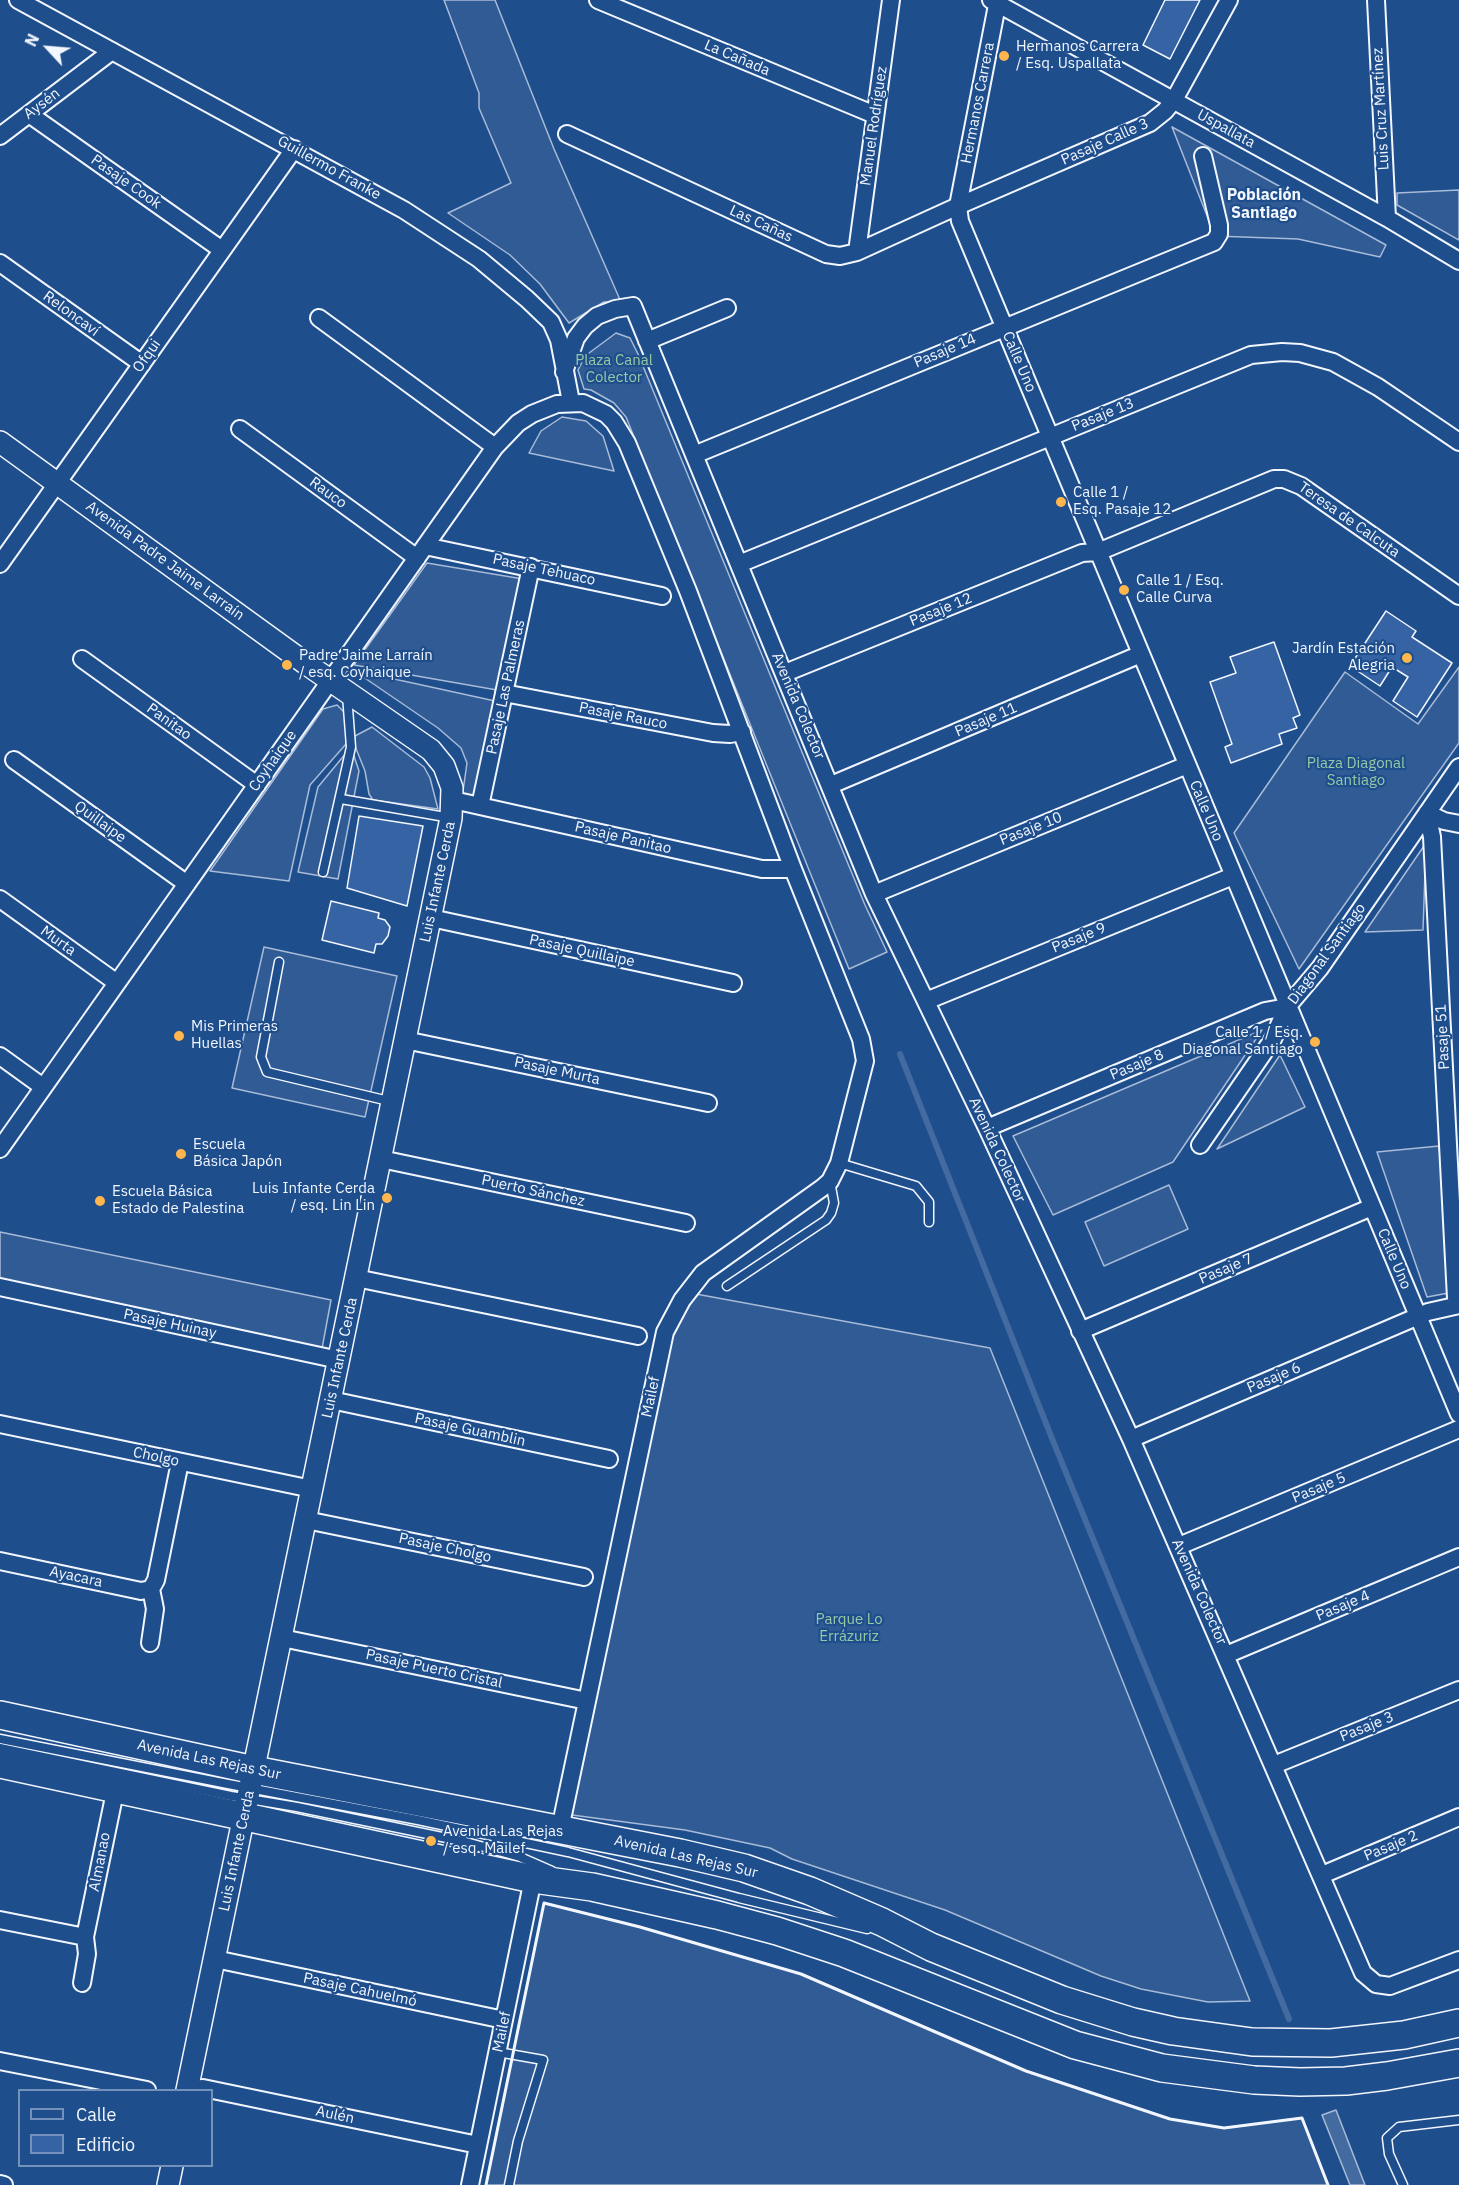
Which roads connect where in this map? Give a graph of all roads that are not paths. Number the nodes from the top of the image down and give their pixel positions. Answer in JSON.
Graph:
{"nodes":[{"id":1,"x":18,"y":0,"type":"edge"},
{"id":2,"x":598,"y":0,"type":"edge"},
{"id":3,"x":891,"y":0,"type":"edge"},
{"id":4,"x":1229,"y":0,"type":"edge"},
{"id":5,"x":1376,"y":0,"type":"edge"},
{"id":6,"x":995,"y":1,"type":"edge"},
{"id":7,"x":112,"y":51,"type":"junction"},
{"id":8,"x":1174,"y":100,"type":"junction"},
{"id":9,"x":29,"y":114,"type":"junction"},
{"id":10,"x":875,"y":115,"type":"junction"},
{"id":11,"x":567,"y":134,"type":"dead end"},
{"id":12,"x":0,"y":136,"type":"edge"},
{"id":13,"x":294,"y":149,"type":"junction"},
{"id":14,"x":1203,"y":156,"type":"dead end"},
{"id":15,"x":958,"y":206,"type":"junction"},
{"id":16,"x":1387,"y":218,"type":"junction"},
{"id":17,"x":222,"y":250,"type":"junction"},
{"id":18,"x":857,"y":252,"type":"junction"},
{"id":19,"x":1459,"y":261,"type":"edge"},
{"id":20,"x":0,"y":263,"type":"edge"},
{"id":21,"x":727,"y":308,"type":"dead end"},
{"id":22,"x":319,"y":318,"type":"dead end"},
{"id":23,"x":1004,"y":326,"type":"junction"},
{"id":24,"x":647,"y":341,"type":"junction"},
{"id":25,"x":142,"y":364,"type":"junction"},
{"id":26,"x":564,"y":372,"type":"junction"},
{"id":27,"x":571,"y":402,"type":"junction"},
{"id":28,"x":240,"y":429,"type":"dead end"},
{"id":29,"x":1050,"y":436,"type":"junction"},
{"id":30,"x":0,"y":441,"type":"edge"},
{"id":31,"x":1459,"y":442,"type":"edge"},
{"id":32,"x":495,"y":447,"type":"junction"},
{"id":33,"x":694,"y":455,"type":"junction"},
{"id":34,"x":57,"y":483,"type":"junction"},
{"id":35,"x":421,"y":552,"type":"junction"},
{"id":36,"x":1098,"y":552,"type":"junction"},
{"id":37,"x":0,"y":564,"type":"edge"},
{"id":38,"x":739,"y":564,"type":"junction"},
{"id":39,"x":531,"y":567,"type":"junction"},
{"id":40,"x":662,"y":596,"type":"dead end"},
{"id":41,"x":1459,"y":596,"type":"edge"},
{"id":42,"x":1141,"y":654,"type":"junction"},
{"id":43,"x":82,"y":659,"type":"dead end"},
{"id":44,"x":785,"y":674,"type":"junction"},
{"id":45,"x":339,"y":686,"type":"junction"},
{"id":46,"x":504,"y":693,"type":"junction"},
{"id":47,"x":742,"y":732,"type":"junction"},
{"id":48,"x":14,"y":760,"type":"dead end"},
{"id":49,"x":1187,"y":765,"type":"junction"},
{"id":50,"x":1459,"y":767,"type":"edge"},
{"id":51,"x":256,"y":785,"type":"junction"},
{"id":52,"x":831,"y":785,"type":"junction"},
{"id":53,"x":340,"y":799,"type":"junction"},
{"id":54,"x":480,"y":806,"type":"junction"},
{"id":55,"x":452,"y":809,"type":"junction"},
{"id":56,"x":1427,"y":813,"type":"junction"},
{"id":57,"x":1459,"y":824,"type":"edge"},
{"id":58,"x":793,"y":869,"type":"junction"},
{"id":59,"x":323,"y":872,"type":"dead end"},
{"id":60,"x":1233,"y":876,"type":"junction"},
{"id":61,"x":187,"y":884,"type":"junction"},
{"id":62,"x":874,"y":894,"type":"junction"},
{"id":63,"x":0,"y":899,"type":"edge"},
{"id":64,"x":431,"y":918,"type":"junction"},
{"id":65,"x":279,"y":962,"type":"dead end"},
{"id":66,"x":733,"y":983,"type":"dead end"},
{"id":67,"x":117,"y":984,"type":"junction"},
{"id":68,"x":926,"y":1001,"type":"junction"},
{"id":69,"x":1287,"y":1006,"type":"junction"},
{"id":70,"x":405,"y":1040,"type":"junction"},
{"id":71,"x":0,"y":1056,"type":"edge"},
{"id":72,"x":1452,"y":1058,"type":"edge"},
{"id":73,"x":44,"y":1087,"type":"junction"},
{"id":74,"x":393,"y":1102,"type":"junction"},
{"id":75,"x":708,"y":1103,"type":"dead end"},
{"id":76,"x":987,"y":1128,"type":"junction"},
{"id":77,"x":1200,"y":1145,"type":"dead end"},
{"id":78,"x":0,"y":1149,"type":"edge"},
{"id":79,"x":381,"y":1159,"type":"junction"},
{"id":80,"x":839,"y":1163,"type":"junction"},
{"id":81,"x":1455,"y":1176,"type":"edge"},
{"id":82,"x":830,"y":1181,"type":"junction"},
{"id":83,"x":1372,"y":1207,"type":"junction"},
{"id":84,"x":929,"y":1222,"type":"dead end"},
{"id":85,"x":686,"y":1223,"type":"dead end"},
{"id":86,"x":356,"y":1278,"type":"junction"},
{"id":87,"x":727,"y":1286,"type":"dead end"},
{"id":88,"x":0,"y":1287,"type":"edge"},
{"id":89,"x":1458,"y":1301,"type":"edge"},
{"id":90,"x":1418,"y":1317,"type":"junction"},
{"id":91,"x":1080,"y":1331,"type":"junction"},
{"id":92,"x":638,"y":1336,"type":"dead end"},
{"id":93,"x":339,"y":1360,"type":"junction"},
{"id":94,"x":331,"y":1400,"type":"junction"},
{"id":95,"x":1459,"y":1414,"type":"edge"},
{"id":96,"x":0,"y":1424,"type":"edge"},
{"id":97,"x":1459,"y":1429,"type":"edge"},
{"id":98,"x":1131,"y":1438,"type":"junction"},
{"id":99,"x":609,"y":1459,"type":"dead end"},
{"id":100,"x":180,"y":1462,"type":"junction"},
{"id":101,"x":312,"y":1489,"type":"junction"},
{"id":102,"x":306,"y":1520,"type":"junction"},
{"id":103,"x":1179,"y":1546,"type":"junction"},
{"id":104,"x":1459,"y":1557,"type":"edge"},
{"id":105,"x":0,"y":1561,"type":"edge"},
{"id":106,"x":584,"y":1577,"type":"dead end"},
{"id":107,"x":151,"y":1589,"type":"junction"},
{"id":108,"x":282,"y":1638,"type":"junction"},
{"id":109,"x":150,"y":1643,"type":"dead end"},
{"id":110,"x":1226,"y":1655,"type":"junction"},
{"id":111,"x":1459,"y":1690,"type":"edge"},
{"id":112,"x":587,"y":1701,"type":"junction"},
{"id":113,"x":0,"y":1716,"type":"edge"},
{"id":114,"x":0,"y":1739,"type":"edge"},
{"id":115,"x":0,"y":1748,"type":"edge"},
{"id":116,"x":0,"y":1764,"type":"edge"},
{"id":117,"x":1274,"y":1765,"type":"junction"},
{"id":118,"x":116,"y":1787,"type":"junction"},
{"id":119,"x":249,"y":1793,"type":"junction"},
{"id":120,"x":1459,"y":1817,"type":"edge"},
{"id":121,"x":560,"y":1829,"type":"junction"},
{"id":122,"x":1322,"y":1875,"type":"junction"},
{"id":123,"x":533,"y":1879,"type":"junction"},
{"id":124,"x":592,"y":1887,"type":"junction"},
{"id":125,"x":0,"y":1920,"type":"edge"},
{"id":126,"x":875,"y":1931,"type":"dead end"},
{"id":127,"x":885,"y":1934,"type":"dead end"},
{"id":128,"x":85,"y":1937,"type":"junction"},
{"id":129,"x":931,"y":1947,"type":"junction"},
{"id":130,"x":215,"y":1959,"type":"junction"},
{"id":131,"x":1459,"y":1960,"type":"edge"},
{"id":132,"x":82,"y":1983,"type":"dead end"},
{"id":133,"x":504,"y":2020,"type":"junction"},
{"id":134,"x":1459,"y":2023,"type":"edge"},
{"id":135,"x":498,"y":2052,"type":"junction"},
{"id":136,"x":0,"y":2061,"type":"edge"},
{"id":137,"x":1459,"y":2063,"type":"edge"},
{"id":138,"x":137,"y":2089,"type":"edge"},
{"id":139,"x":189,"y":2089,"type":"edge"},
{"id":140,"x":213,"y":2090,"type":"edge"},
{"id":141,"x":1459,"y":2120,"type":"edge"},
{"id":142,"x":478,"y":2145,"type":"junction"},
{"id":143,"x":172,"y":2167,"type":"edge"},
{"id":144,"x":168,"y":2185,"type":"edge"},
{"id":145,"x":470,"y":2185,"type":"edge"},
{"id":146,"x":508,"y":2185,"type":"edge"},
{"id":147,"x":1403,"y":2185,"type":"edge"}],
"edges":[{"from":1,"to":7,"type":"street","name":"Guillermo Franke"},
{"from":2,"to":10,"type":"street","name":"La Cañada"},
{"from":3,"to":10,"type":"street","name":"Manuel Rodríguez"},
{"from":4,"to":8,"type":"street","name":"Pasaje Calle 3"},
{"from":5,"to":16,"type":"street","name":"Luis Cruz Martínez"},
{"from":6,"to":8,"type":"street","name":"Uspallata"},
{"from":6,"to":15,"type":"street","name":"Hermanos Carrera"},
{"from":7,"to":9,"type":"street","name":"Aysén"},
{"from":7,"to":13,"type":"street","name":"Guillermo Franke"},
{"from":8,"to":15,"type":"street","name":"Pasaje Calle 3"},
{"from":8,"to":16,"type":"street","name":"Uspallata"},
{"from":9,"to":12,"type":"street","name":"Aysén"},
{"from":9,"to":17,"type":"street","name":"Pasaje Cook"},
{"from":10,"to":18,"type":"street","name":"Manuel Rodríguez"},
{"from":11,"to":18,"type":"street","name":"Las Cañas"},
{"from":13,"to":17,"type":"street","name":"Ofqui"},
{"from":13,"to":26,"type":"street","name":"Guillermo Franke"},
{"from":14,"to":23,"type":"street","name":"Pasaje 14"},
{"from":15,"to":18,"type":"street","name":"Las Cañas"},
{"from":15,"to":23,"type":"street","name":"Calle Uno"},
{"from":16,"to":19,"type":"street","name":"Uspallata"},
{"from":17,"to":25,"type":"street","name":"Ofqui"},
{"from":20,"to":25,"type":"street","name":"Reloncaví"},
{"from":21,"to":24,"type":"street"},
{"from":22,"to":32,"type":"street"},
{"from":23,"to":29,"type":"street","name":"Calle Uno"},
{"from":23,"to":33,"type":"street","name":"Pasaje 14"},
{"from":24,"to":26,"type":"street","name":"Avenida Colector"},
{"from":24,"to":33,"type":"street","name":"Avenida Colector"},
{"from":25,"to":34,"type":"street","name":"Ofqui"},
{"from":26,"to":27,"type":"street","name":"Guillermo Franke"},
{"from":27,"to":32,"type":"street","name":"Coyhaique"},
{"from":27,"to":47,"type":"street"},
{"from":28,"to":35,"type":"street","name":"Rauco"},
{"from":29,"to":31,"type":"street","name":"Pasaje 13"},
{"from":29,"to":36,"type":"street","name":"Calle Uno"},
{"from":29,"to":38,"type":"street","name":"Pasaje 13"},
{"from":30,"to":34,"type":"street","name":"Avenida Padre Jaime Larraín"},
{"from":32,"to":35,"type":"street","name":"Coyhaique"},
{"from":33,"to":38,"type":"street","name":"Avenida Colector"},
{"from":34,"to":37,"type":"street","name":"Ofqui"},
{"from":34,"to":45,"type":"street","name":"Avenida Padre Jaime Larraín"},
{"from":35,"to":39,"type":"street","name":"Pasaje Tehuaco"},
{"from":35,"to":45,"type":"street","name":"Coyhaique"},
{"from":36,"to":41,"type":"street","name":"Teresa de Calcuta"},
{"from":36,"to":42,"type":"street","name":"Calle Uno"},
{"from":36,"to":44,"type":"street","name":"Pasaje 12"},
{"from":38,"to":44,"type":"street","name":"Avenida Colector"},
{"from":39,"to":40,"type":"street","name":"Pasaje Tehuaco"},
{"from":39,"to":46,"type":"street","name":"Pasaje Las Palmeras"},
{"from":42,"to":49,"type":"street","name":"Calle Uno"},
{"from":42,"to":52,"type":"street","name":"Pasaje 11"},
{"from":43,"to":51,"type":"street","name":"Panitao"},
{"from":44,"to":52,"type":"street","name":"Avenida Colector"},
{"from":45,"to":51,"type":"street","name":"Coyhaique"},
{"from":45,"to":53,"type":"lane"},
{"from":45,"to":55,"type":"street","name":"Luis Infante Cerda"},
{"from":46,"to":47,"type":"street","name":"Pasaje Rauco"},
{"from":46,"to":54,"type":"street","name":"Pasaje Las Palmeras"},
{"from":47,"to":58,"type":"street"},
{"from":48,"to":61,"type":"street","name":"Quillaipe"},
{"from":49,"to":60,"type":"street","name":"Calle Uno"},
{"from":49,"to":62,"type":"street","name":"Pasaje 10"},
{"from":50,"to":56,"type":"street","name":"Diagonal Santiago"},
{"from":51,"to":61,"type":"street","name":"Coyhaique"},
{"from":52,"to":62,"type":"street","name":"Avenida Colector"},
{"from":53,"to":55,"type":"lane"},
{"from":53,"to":59,"type":"lane"},
{"from":54,"to":55,"type":"street","name":"Pasaje Panitao"},
{"from":54,"to":58,"type":"street","name":"Pasaje Panitao"},
{"from":55,"to":64,"type":"street","name":"Luis Infante Cerda"},
{"from":56,"to":57,"type":"street"},
{"from":56,"to":69,"type":"street","name":"Diagonal Santiago"},
{"from":56,"to":72,"type":"street","name":"Pasaje 51"},
{"from":58,"to":80,"type":"street","name":"Mailef"},
{"from":60,"to":68,"type":"street","name":"Pasaje 9"},
{"from":60,"to":69,"type":"street","name":"Calle Uno"},
{"from":61,"to":67,"type":"street","name":"Coyhaique"},
{"from":62,"to":68,"type":"street","name":"Avenida Colector"},
{"from":63,"to":67,"type":"street","name":"Murta"},
{"from":64,"to":66,"type":"street","name":"Pasaje Quillaipe"},
{"from":64,"to":70,"type":"street","name":"Luis Infante Cerda"},
{"from":65,"to":74,"type":"lane"},
{"from":67,"to":73,"type":"street","name":"Coyhaique"},
{"from":68,"to":76,"type":"street","name":"Avenida Colector"},
{"from":69,"to":76,"type":"street","name":"Pasaje 8"},
{"from":69,"to":77,"type":"street","name":"Diagonal Santiago"},
{"from":69,"to":83,"type":"street","name":"Calle Uno"},
{"from":70,"to":74,"type":"street","name":"Luis Infante Cerda"},
{"from":70,"to":75,"type":"street","name":"Pasaje Murta"},
{"from":71,"to":73,"type":"street"},
{"from":72,"to":81,"type":"street","name":"Pasaje 51"},
{"from":73,"to":78,"type":"street","name":"Coyhaique"},
{"from":74,"to":79,"type":"street","name":"Luis Infante Cerda"},
{"from":76,"to":91,"type":"street","name":"Avenida Colector"},
{"from":79,"to":85,"type":"street","name":"Puerto Sánchez"},
{"from":79,"to":86,"type":"street","name":"Luis Infante Cerda"},
{"from":80,"to":82,"type":"street","name":"Mailef"},
{"from":80,"to":84,"type":"lane"},
{"from":81,"to":89,"type":"street","name":"Pasaje 51"},
{"from":82,"to":87,"type":"lane"},
{"from":82,"to":112,"type":"street","name":"Mailef"},
{"from":83,"to":90,"type":"street","name":"Calle Uno"},
{"from":83,"to":91,"type":"street","name":"Pasaje 7"},
{"from":86,"to":92,"type":"street"},
{"from":86,"to":93,"type":"street","name":"Luis Infante Cerda"},
{"from":88,"to":93,"type":"street","name":"Pasaje Huinay"},
{"from":89,"to":90,"type":"street","name":"Pasaje 6"},
{"from":90,"to":95,"type":"street","name":"Calle Uno"},
{"from":90,"to":98,"type":"street","name":"Pasaje 6"},
{"from":91,"to":98,"type":"street","name":"Avenida Colector"},
{"from":93,"to":94,"type":"street","name":"Luis Infante Cerda"},
{"from":94,"to":99,"type":"street","name":"Pasaje Guamblin"},
{"from":94,"to":101,"type":"street","name":"Luis Infante Cerda"},
{"from":96,"to":100,"type":"street","name":"Cholgo"},
{"from":97,"to":103,"type":"street","name":"Pasaje 5"},
{"from":98,"to":103,"type":"street","name":"Avenida Colector"},
{"from":100,"to":101,"type":"street","name":"Cholgo"},
{"from":100,"to":107,"type":"street"},
{"from":101,"to":102,"type":"street","name":"Luis Infante Cerda"},
{"from":102,"to":106,"type":"street","name":"Pasaje Cholgo"},
{"from":102,"to":108,"type":"street","name":"Luis Infante Cerda"},
{"from":103,"to":110,"type":"street","name":"Avenida Colector"},
{"from":104,"to":110,"type":"street","name":"Pasaje 4"},
{"from":105,"to":107,"type":"street","name":"Ayacara"},
{"from":107,"to":109,"type":"street"},
{"from":108,"to":112,"type":"street","name":"Pasaje Puerto Cristal"},
{"from":108,"to":119,"type":"street","name":"Luis Infante Cerda"},
{"from":110,"to":117,"type":"street","name":"Avenida Colector"},
{"from":111,"to":117,"type":"street","name":"Pasaje 3"},
{"from":112,"to":121,"type":"street","name":"Mailef"},
{"from":113,"to":119,"type":"main road","name":"Avenida Las Rejas Sur"},
{"from":114,"to":119,"type":"lane"},
{"from":115,"to":119,"type":"lane"},
{"from":116,"to":118,"type":"main road","name":"Avenida Las Rejas Sur"},
{"from":117,"to":122,"type":"street","name":"Avenida Colector"},
{"from":118,"to":119,"type":"main road","name":"Avenida Las Rejas Sur"},
{"from":118,"to":128,"type":"street","name":"Almanao"},
{"from":119,"to":121,"type":"main road","name":"Avenida Las Rejas Sur"},
{"from":119,"to":123,"type":"main road","name":"Avenida Las Rejas Sur"},
{"from":119,"to":124,"type":"lane"},
{"from":119,"to":126,"type":"lane"},
{"from":119,"to":130,"type":"street","name":"Luis Infante Cerda"},
{"from":120,"to":122,"type":"street","name":"Pasaje 2"},
{"from":121,"to":129,"type":"main road","name":"Avenida Las Rejas Sur"},
{"from":122,"to":131,"type":"street","name":"Avenida Colector"},
{"from":123,"to":124,"type":"main road","name":"Avenida Las Rejas Sur"},
{"from":123,"to":133,"type":"street","name":"Mailef"},
{"from":124,"to":137,"type":"main road","name":"Avenida Las Rejas Sur"},
{"from":125,"to":128,"type":"street"},
{"from":127,"to":129,"type":"lane"},
{"from":128,"to":132,"type":"street","name":"Almanao"},
{"from":129,"to":134,"type":"main road","name":"Avenida Las Rejas Sur"},
{"from":130,"to":133,"type":"street","name":"Pasaje Cahuelmó"},
{"from":130,"to":139,"type":"street","name":"Luis Infante Cerda"},
{"from":133,"to":135,"type":"street","name":"Mailef"},
{"from":135,"to":142,"type":"street","name":"Mailef"},
{"from":135,"to":146,"type":"lane"},
{"from":136,"to":138,"type":"street"},
{"from":140,"to":142,"type":"street","name":"Aulén"},
{"from":141,"to":147,"type":"lane"},
{"from":142,"to":145,"type":"street","name":"Mailef"},
{"from":143,"to":144,"type":"street"}]}
